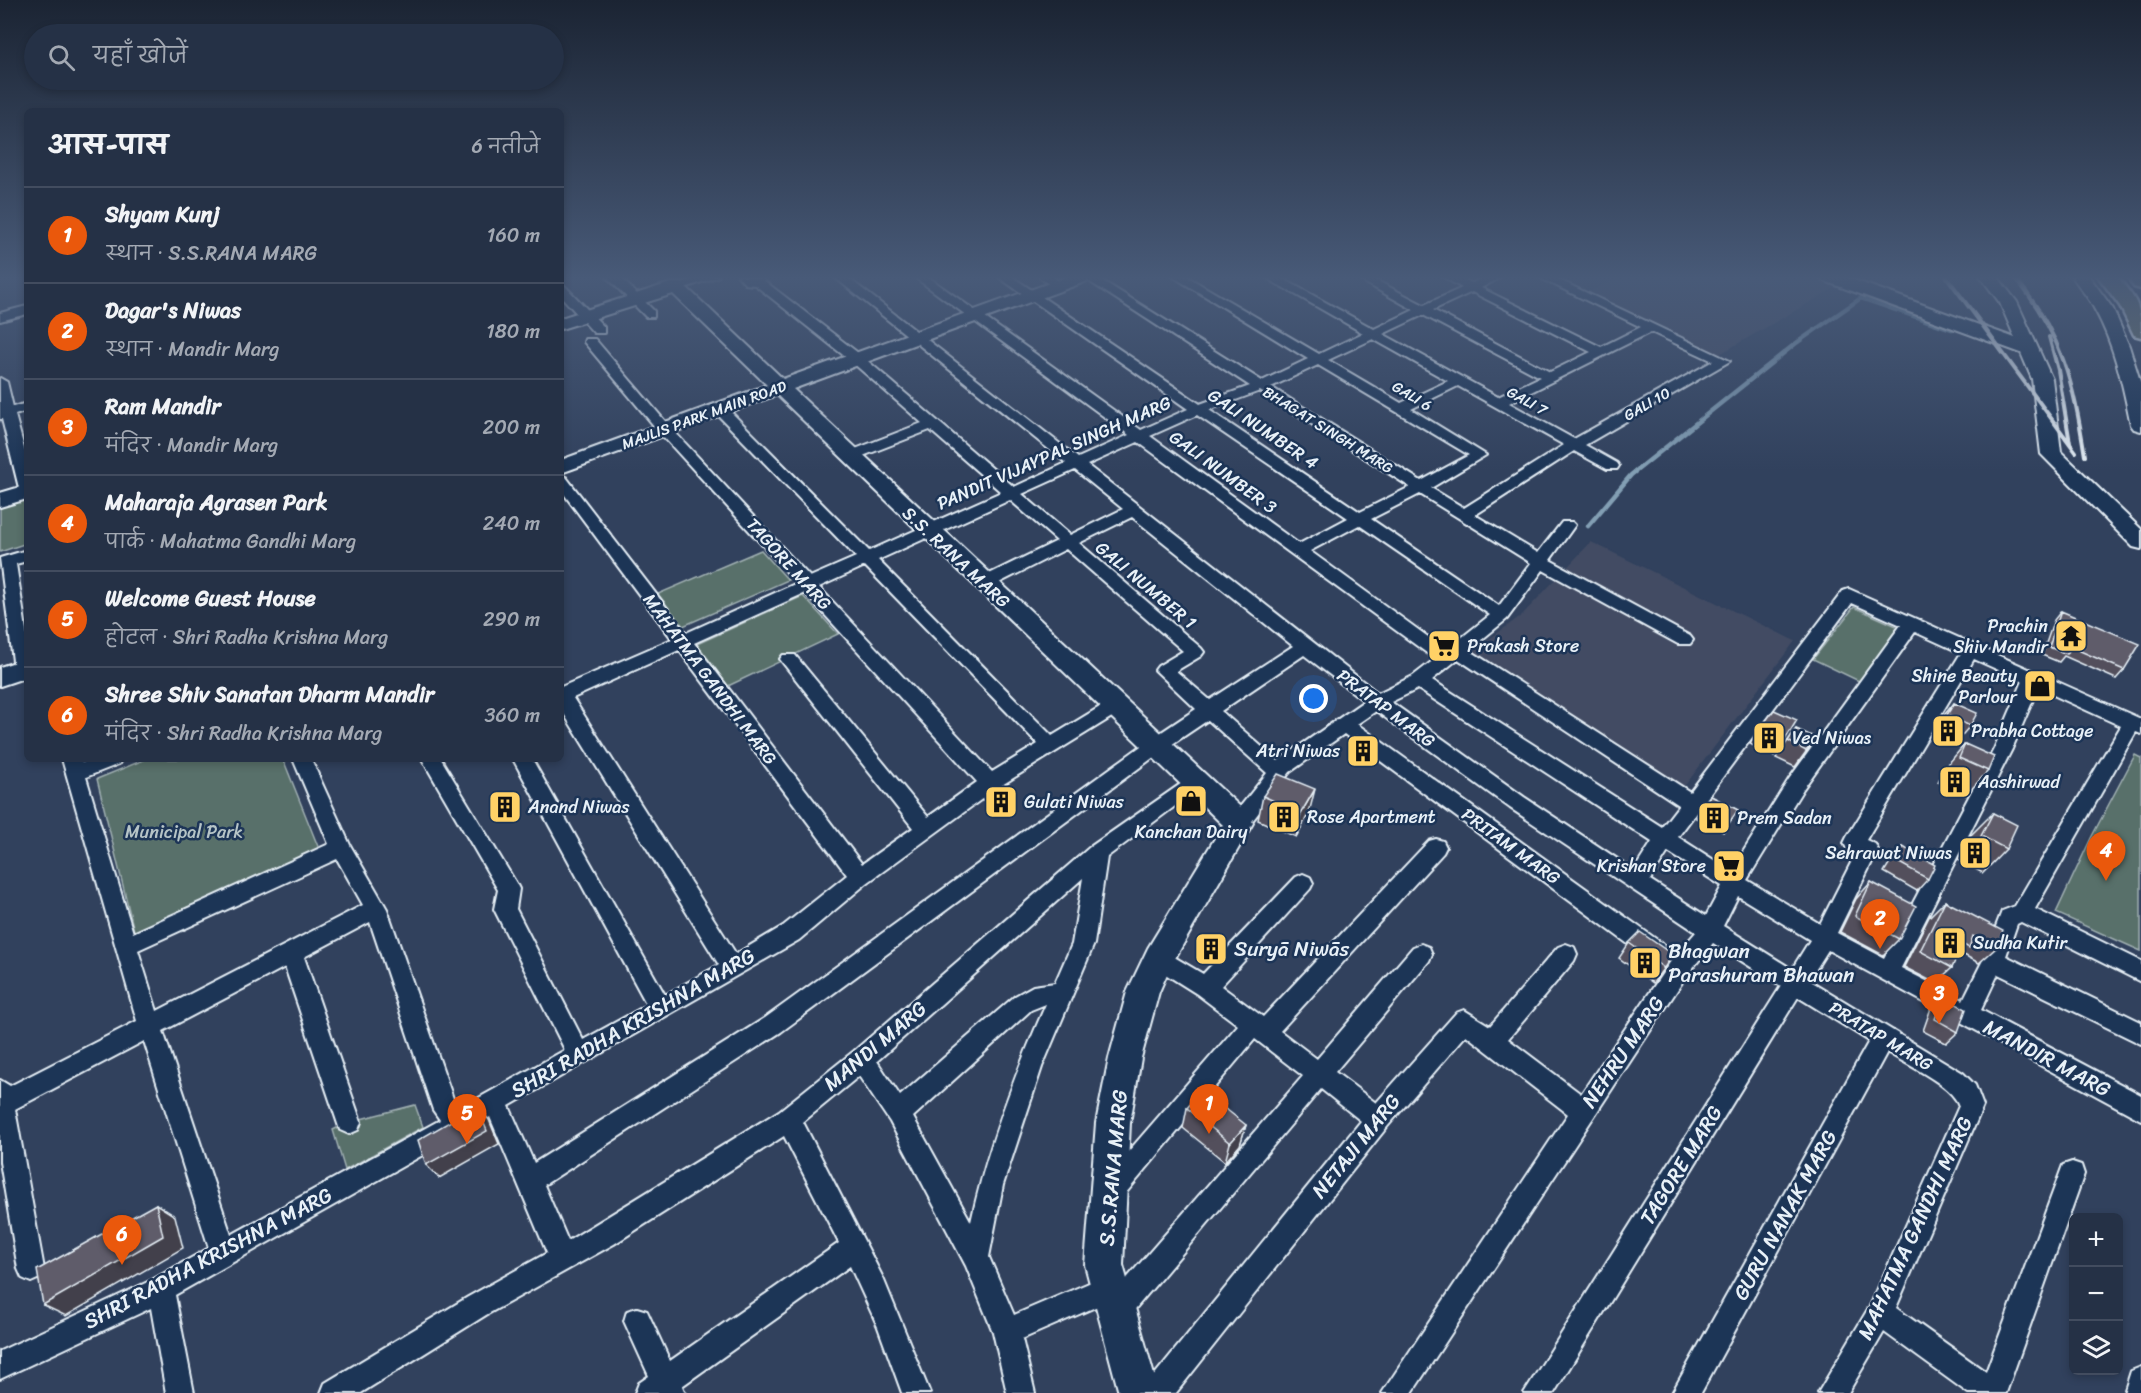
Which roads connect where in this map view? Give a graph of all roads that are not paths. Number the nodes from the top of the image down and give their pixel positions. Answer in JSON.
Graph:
{"nodes":[{"id":1,"x":601,"y":341,"type":"edge"},
{"id":2,"x":736,"y":341,"type":"edge"},
{"id":3,"x":834,"y":341,"type":"edge"},
{"id":4,"x":907,"y":341,"type":"edge"},
{"id":5,"x":923,"y":341,"type":"edge"},
{"id":6,"x":1009,"y":341,"type":"edge"},
{"id":7,"x":1099,"y":341,"type":"edge"},
{"id":8,"x":1187,"y":341,"type":"edge"},
{"id":9,"x":1286,"y":341,"type":"edge"},
{"id":10,"x":1355,"y":341,"type":"edge"},
{"id":11,"x":1388,"y":341,"type":"edge"},
{"id":12,"x":1482,"y":341,"type":"edge"},
{"id":13,"x":1579,"y":341,"type":"edge"},
{"id":14,"x":1623,"y":341,"type":"edge"},
{"id":15,"x":1681,"y":341,"type":"edge"},
{"id":16,"x":2010,"y":341,"type":"edge"},
{"id":17,"x":2026,"y":341,"type":"edge"},
{"id":18,"x":2119,"y":341,"type":"edge"},
{"id":19,"x":2030,"y":350,"type":"junction"},
{"id":20,"x":1601,"y":352,"type":"junction"},
{"id":21,"x":857,"y":359,"type":"junction"},
{"id":22,"x":1318,"y":360,"type":"junction"},
{"id":23,"x":1550,"y":377,"type":"junction"},
{"id":24,"x":2135,"y":377,"type":"edge"},
{"id":25,"x":1458,"y":381,"type":"junction"},
{"id":26,"x":0,"y":382,"type":"edge"},
{"id":27,"x":780,"y":387,"type":"junction"},
{"id":28,"x":1259,"y":387,"type":"junction"},
{"id":29,"x":1498,"y":403,"type":"junction"},
{"id":30,"x":24,"y":408,"type":"edge"},
{"id":31,"x":720,"y":409,"type":"junction"},
{"id":32,"x":1199,"y":409,"type":"junction"},
{"id":33,"x":1400,"y":409,"type":"junction"},
{"id":34,"x":4,"y":414,"type":"edge"},
{"id":35,"x":929,"y":425,"type":"junction"},
{"id":36,"x":2141,"y":425,"type":"edge"},
{"id":37,"x":665,"y":430,"type":"junction"},
{"id":38,"x":1139,"y":435,"type":"junction"},
{"id":39,"x":1574,"y":445,"type":"junction"},
{"id":40,"x":850,"y":456,"type":"junction"},
{"id":41,"x":1076,"y":464,"type":"junction"},
{"id":42,"x":1612,"y":466,"type":"dead end"},
{"id":43,"x":564,"y":467,"type":"edge"},
{"id":44,"x":24,"y":480,"type":"edge"},
{"id":45,"x":564,"y":484,"type":"edge"},
{"id":46,"x":1422,"y":489,"type":"junction"},
{"id":47,"x":24,"y":491,"type":"edge"},
{"id":48,"x":1010,"y":493,"type":"junction"},
{"id":49,"x":0,"y":500,"type":"edge"},
{"id":50,"x":1133,"y":510,"type":"junction"},
{"id":51,"x":1464,"y":515,"type":"junction"},
{"id":52,"x":1358,"y":517,"type":"junction"},
{"id":53,"x":1567,"y":525,"type":"dead end"},
{"id":54,"x":929,"y":531,"type":"junction"},
{"id":55,"x":1065,"y":542,"type":"junction"},
{"id":56,"x":2141,"y":542,"type":"edge"},
{"id":57,"x":1298,"y":551,"type":"junction"},
{"id":58,"x":24,"y":556,"type":"edge"},
{"id":59,"x":869,"y":557,"type":"junction"},
{"id":60,"x":1539,"y":561,"type":"junction"},
{"id":61,"x":4,"y":563,"type":"edge"},
{"id":62,"x":985,"y":583,"type":"junction"},
{"id":63,"x":808,"y":584,"type":"junction"},
{"id":64,"x":1501,"y":615,"type":"junction"},
{"id":65,"x":1912,"y":623,"type":"junction"},
{"id":66,"x":1684,"y":640,"type":"dead end"},
{"id":67,"x":682,"y":641,"type":"junction"},
{"id":68,"x":1305,"y":646,"type":"junction"},
{"id":69,"x":1971,"y":650,"type":"junction"},
{"id":70,"x":1452,"y":655,"type":"junction"},
{"id":71,"x":789,"y":659,"type":"dead end"},
{"id":72,"x":24,"y":663,"type":"edge"},
{"id":73,"x":24,"y":668,"type":"edge"},
{"id":74,"x":0,"y":677,"type":"edge"},
{"id":75,"x":2033,"y":678,"type":"junction"},
{"id":76,"x":1419,"y":681,"type":"junction"},
{"id":77,"x":564,"y":694,"type":"edge"},
{"id":78,"x":564,"y":700,"type":"edge"},
{"id":79,"x":1377,"y":701,"type":"junction"},
{"id":80,"x":1114,"y":706,"type":"junction"},
{"id":81,"x":1209,"y":711,"type":"junction"},
{"id":82,"x":1344,"y":724,"type":"junction"},
{"id":83,"x":2136,"y":725,"type":"edge"},
{"id":84,"x":1050,"y":745,"type":"junction"},
{"id":85,"x":1155,"y":746,"type":"junction"},
{"id":86,"x":96,"y":762,"type":"edge"},
{"id":87,"x":303,"y":762,"type":"edge"},
{"id":88,"x":433,"y":762,"type":"edge"},
{"id":89,"x":524,"y":762,"type":"edge"},
{"id":90,"x":74,"y":766,"type":"edge"},
{"id":91,"x":1278,"y":772,"type":"junction"},
{"id":92,"x":1195,"y":781,"type":"junction"},
{"id":93,"x":990,"y":783,"type":"junction"},
{"id":94,"x":1693,"y":804,"type":"junction"},
{"id":95,"x":1239,"y":823,"type":"junction"},
{"id":96,"x":927,"y":831,"type":"junction"},
{"id":97,"x":1665,"y":839,"type":"junction"},
{"id":98,"x":1436,"y":847,"type":"dead end"},
{"id":99,"x":341,"y":848,"type":"junction"},
{"id":100,"x":1097,"y":853,"type":"junction"},
{"id":101,"x":860,"y":877,"type":"junction"},
{"id":102,"x":1303,"y":883,"type":"dead end"},
{"id":103,"x":1637,"y":883,"type":"junction"},
{"id":104,"x":1734,"y":883,"type":"junction"},
{"id":105,"x":376,"y":909,"type":"junction"},
{"id":106,"x":2022,"y":913,"type":"junction"},
{"id":107,"x":1710,"y":930,"type":"junction"},
{"id":108,"x":1824,"y":937,"type":"junction"},
{"id":109,"x":126,"y":946,"type":"junction"},
{"id":110,"x":291,"y":952,"type":"junction"},
{"id":111,"x":1421,"y":954,"type":"dead end"},
{"id":112,"x":1566,"y":954,"type":"dead end"},
{"id":113,"x":1160,"y":958,"type":"junction"},
{"id":114,"x":1993,"y":961,"type":"junction"},
{"id":115,"x":733,"y":968,"type":"junction"},
{"id":116,"x":1679,"y":968,"type":"junction"},
{"id":117,"x":1888,"y":972,"type":"junction"},
{"id":118,"x":2141,"y":972,"type":"edge"},
{"id":119,"x":1794,"y":984,"type":"junction"},
{"id":120,"x":1205,"y":987,"type":"junction"},
{"id":121,"x":1062,"y":992,"type":"junction"},
{"id":122,"x":661,"y":1009,"type":"junction"},
{"id":123,"x":1967,"y":1015,"type":"junction"},
{"id":124,"x":150,"y":1026,"type":"junction"},
{"id":125,"x":1259,"y":1027,"type":"junction"},
{"id":126,"x":2141,"y":1033,"type":"edge"},
{"id":127,"x":1883,"y":1037,"type":"junction"},
{"id":128,"x":1492,"y":1041,"type":"junction"},
{"id":129,"x":579,"y":1055,"type":"junction"},
{"id":130,"x":862,"y":1059,"type":"junction"},
{"id":131,"x":1317,"y":1074,"type":"junction"},
{"id":132,"x":1967,"y":1093,"type":"joint"},
{"id":133,"x":1,"y":1098,"type":"edge"},
{"id":134,"x":495,"y":1101,"type":"junction"},
{"id":135,"x":2141,"y":1108,"type":"edge"},
{"id":136,"x":445,"y":1110,"type":"dead end"},
{"id":137,"x":1584,"y":1111,"type":"junction"},
{"id":138,"x":898,"y":1114,"type":"junction"},
{"id":139,"x":788,"y":1119,"type":"junction"},
{"id":140,"x":1378,"y":1119,"type":"junction"},
{"id":141,"x":349,"y":1122,"type":"dead end"},
{"id":142,"x":2072,"y":1174,"type":"dead end"},
{"id":143,"x":529,"y":1180,"type":"junction"},
{"id":144,"x":1107,"y":1197,"type":"junction"},
{"id":145,"x":854,"y":1248,"type":"junction"},
{"id":146,"x":225,"y":1253,"type":"junction"},
{"id":147,"x":976,"y":1257,"type":"junction"},
{"id":148,"x":563,"y":1259,"type":"junction"},
{"id":149,"x":31,"y":1269,"type":"dead end"},
{"id":150,"x":161,"y":1289,"type":"junction"},
{"id":151,"x":1113,"y":1299,"type":"junction"},
{"id":152,"x":1880,"y":1313,"type":"junction"},
{"id":153,"x":637,"y":1321,"type":"dead end"},
{"id":154,"x":1007,"y":1332,"type":"junction"},
{"id":155,"x":0,"y":1365,"type":"edge"},
{"id":156,"x":2141,"y":1381,"type":"edge"},
{"id":157,"x":662,"y":1389,"type":"edge"},
{"id":158,"x":180,"y":1393,"type":"edge"},
{"id":159,"x":335,"y":1393,"type":"edge"},
{"id":160,"x":916,"y":1393,"type":"edge"},
{"id":161,"x":1021,"y":1393,"type":"edge"},
{"id":162,"x":1139,"y":1393,"type":"edge"},
{"id":163,"x":1158,"y":1393,"type":"edge"},
{"id":164,"x":1396,"y":1393,"type":"edge"},
{"id":165,"x":1538,"y":1393,"type":"edge"},
{"id":166,"x":1686,"y":1393,"type":"edge"},
{"id":167,"x":1832,"y":1393,"type":"edge"},
{"id":168,"x":1992,"y":1393,"type":"edge"},
{"id":169,"x":2138,"y":1393,"type":"edge"}],
"edges":[{"from":1,"to":37,"type":"street","name":"TAGORE MARG"},
{"from":2,"to":27,"type":"street","name":"S.S. RANA MARG"},
{"from":3,"to":21,"type":"street","name":"GALI NUMBER 1"},
{"from":4,"to":21,"type":"street","name":"MAJLIS PARK MAIN ROAD"},
{"from":5,"to":41,"type":"street","name":"PRATAP MARG"},
{"from":6,"to":38,"type":"street","name":"GALI NUMBER 3"},
{"from":7,"to":32,"type":"street","name":"GALI NUMBER 4"},
{"from":8,"to":28,"type":"street","name":"BHAGAT SINGH MARG"},
{"from":9,"to":22,"type":"street","name":"GALI 6"},
{"from":10,"to":22,"type":"street","name":"PANDIT VIJAYPAL SINGH MARG"},
{"from":11,"to":25,"type":"street","name":"GALI 7"},
{"from":12,"to":23,"type":"street"},
{"from":13,"to":20,"type":"street"},
{"from":14,"to":20,"type":"street"},
{"from":15,"to":39,"type":"street","name":"GALI 10"},
{"from":16,"to":19,"type":"street"},
{"from":17,"to":19,"type":"street"},
{"from":18,"to":24,"type":"street"},
{"from":19,"to":56,"type":"street"},
{"from":20,"to":23,"type":"street"},
{"from":21,"to":27,"type":"street","name":"MAJLIS PARK MAIN ROAD"},
{"from":21,"to":35,"type":"street","name":"GALI NUMBER 1"},
{"from":22,"to":28,"type":"street","name":"PANDIT VIJAYPAL SINGH MARG"},
{"from":22,"to":33,"type":"street","name":"GALI 6"},
{"from":23,"to":29,"type":"street"},
{"from":24,"to":36,"type":"street"},
{"from":25,"to":29,"type":"street","name":"GALI 7"},
{"from":25,"to":33,"type":"street"},
{"from":26,"to":34,"type":"street"},
{"from":27,"to":31,"type":"street","name":"MAJLIS PARK MAIN ROAD"},
{"from":27,"to":40,"type":"street","name":"S.S. RANA MARG"},
{"from":28,"to":32,"type":"street","name":"PANDIT VIJAYPAL SINGH MARG"},
{"from":28,"to":46,"type":"street","name":"BHAGAT SINGH MARG"},
{"from":29,"to":39,"type":"street","name":"GALI 7"},
{"from":30,"to":34,"type":"street"},
{"from":31,"to":37,"type":"street","name":"MAJLIS PARK MAIN ROAD"},
{"from":31,"to":59,"type":"street"},
{"from":32,"to":38,"type":"street","name":"PANDIT VIJAYPAL SINGH MARG"},
{"from":32,"to":52,"type":"street","name":"GALI NUMBER 4"},
{"from":33,"to":46,"type":"street","name":"GALI 6"},
{"from":34,"to":44,"type":"street"},
{"from":35,"to":40,"type":"street"},
{"from":35,"to":48,"type":"street","name":"GALI NUMBER 1"},
{"from":37,"to":43,"type":"street","name":"MAJLIS PARK MAIN ROAD"},
{"from":37,"to":63,"type":"street","name":"TAGORE MARG"},
{"from":38,"to":41,"type":"street","name":"PANDIT VIJAYPAL SINGH MARG"},
{"from":38,"to":57,"type":"street","name":"GALI NUMBER 3"},
{"from":39,"to":42,"type":"street","name":"GALI 7"},
{"from":39,"to":51,"type":"street","name":"GALI 10"},
{"from":40,"to":54,"type":"street","name":"S.S. RANA MARG"},
{"from":41,"to":48,"type":"street","name":"PANDIT VIJAYPAL SINGH MARG"},
{"from":41,"to":50,"type":"street","name":"PRATAP MARG"},
{"from":45,"to":67,"type":"street","name":"MAHATMA GANDHI MARG"},
{"from":46,"to":51,"type":"street","name":"BHAGAT SINGH MARG"},
{"from":46,"to":52,"type":"street"},
{"from":47,"to":49,"type":"street"},
{"from":48,"to":54,"type":"street","name":"PANDIT VIJAYPAL SINGH MARG"},
{"from":48,"to":55,"type":"street","name":"GALI NUMBER 1"},
{"from":50,"to":55,"type":"street"},
{"from":50,"to":68,"type":"street","name":"PRATAP MARG"},
{"from":51,"to":60,"type":"street","name":"BHAGAT SINGH MARG"},
{"from":52,"to":57,"type":"street"},
{"from":52,"to":64,"type":"street","name":"GALI NUMBER 4"},
{"from":53,"to":60,"type":"street"},
{"from":54,"to":59,"type":"street","name":"PANDIT VIJAYPAL SINGH MARG"},
{"from":54,"to":62,"type":"street","name":"S.S. RANA MARG"},
{"from":55,"to":62,"type":"street"},
{"from":55,"to":81,"type":"street","name":"GALI NUMBER 1"},
{"from":57,"to":70,"type":"street","name":"GALI NUMBER 3"},
{"from":58,"to":61,"type":"street"},
{"from":59,"to":63,"type":"street","name":"PANDIT VIJAYPAL SINGH MARG"},
{"from":59,"to":84,"type":"street"},
{"from":60,"to":64,"type":"street"},
{"from":60,"to":66,"type":"street","name":"BHAGAT SINGH MARG"},
{"from":61,"to":72,"type":"street"},
{"from":62,"to":80,"type":"street","name":"S.S. RANA MARG"},
{"from":63,"to":67,"type":"street","name":"PANDIT VIJAYPAL SINGH MARG"},
{"from":63,"to":93,"type":"street","name":"TAGORE MARG"},
{"from":64,"to":70,"type":"street"},
{"from":65,"to":69,"type":"street"},
{"from":65,"to":94,"type":"street"},
{"from":65,"to":104,"type":"street","name":"NEHRU MARG"},
{"from":67,"to":77,"type":"street","name":"PANDIT VIJAYPAL SINGH MARG"},
{"from":67,"to":101,"type":"street","name":"MAHATMA GANDHI MARG"},
{"from":68,"to":79,"type":"street","name":"PRATAP MARG"},
{"from":68,"to":81,"type":"street"},
{"from":69,"to":75,"type":"street"},
{"from":69,"to":108,"type":"street","name":"TAGORE MARG"},
{"from":70,"to":76,"type":"street"},
{"from":70,"to":94,"type":"street","name":"GALI NUMBER 3"},
{"from":71,"to":96,"type":"street"},
{"from":73,"to":74,"type":"street"},
{"from":75,"to":83,"type":"street"},
{"from":75,"to":117,"type":"street"},
{"from":76,"to":79,"type":"street"},
{"from":76,"to":97,"type":"street","name":"MANDIR MARG"},
{"from":78,"to":115,"type":"street"},
{"from":79,"to":82,"type":"street"},
{"from":79,"to":103,"type":"street","name":"PRATAP MARG"},
{"from":80,"to":84,"type":"street","name":"SHRI RADHA KRISHNA MARG"},
{"from":80,"to":85,"type":"street","name":"S.S. RANA MARG"},
{"from":81,"to":85,"type":"street"},
{"from":81,"to":91,"type":"street","name":"GALI NUMBER 1"},
{"from":82,"to":91,"type":"street"},
{"from":82,"to":116,"type":"street","name":"PRITAM MARG"},
{"from":83,"to":106,"type":"street"},
{"from":84,"to":93,"type":"street","name":"SHRI RADHA KRISHNA MARG"},
{"from":85,"to":92,"type":"street","name":"S.S. RANA MARG"},
{"from":85,"to":143,"type":"street"},
{"from":86,"to":90,"type":"street"},
{"from":87,"to":99,"type":"street"},
{"from":88,"to":129,"type":"street"},
{"from":89,"to":122,"type":"street"},
{"from":90,"to":109,"type":"street"},
{"from":91,"to":95,"type":"street"},
{"from":92,"to":95,"type":"street","name":"S.S. RANA MARG"},
{"from":92,"to":100,"type":"street","name":"MANDI MARG"},
{"from":93,"to":96,"type":"street","name":"SHRI RADHA KRISHNA MARG"},
{"from":94,"to":97,"type":"street"},
{"from":95,"to":113,"type":"street","name":"S.S.RANA MARG"},
{"from":96,"to":101,"type":"street","name":"SHRI RADHA KRISHNA MARG"},
{"from":97,"to":103,"type":"street"},
{"from":97,"to":104,"type":"street","name":"MANDIR MARG"},
{"from":98,"to":125,"type":"street"},
{"from":99,"to":105,"type":"street"},
{"from":99,"to":109,"type":"street"},
{"from":100,"to":121,"type":"street"},
{"from":100,"to":130,"type":"street","name":"MANDI MARG"},
{"from":101,"to":115,"type":"street","name":"SHRI RADHA KRISHNA MARG"},
{"from":102,"to":120,"type":"street"},
{"from":103,"to":107,"type":"street","name":"PRATAP MARG"},
{"from":104,"to":107,"type":"street","name":"NEHRU MARG"},
{"from":104,"to":108,"type":"street","name":"MANDIR MARG"},
{"from":105,"to":110,"type":"street"},
{"from":105,"to":136,"type":"street"},
{"from":106,"to":114,"type":"street"},
{"from":106,"to":118,"type":"street"},
{"from":107,"to":116,"type":"street","name":"NEHRU MARG"},
{"from":107,"to":119,"type":"street","name":"PRATAP MARG"},
{"from":108,"to":117,"type":"street","name":"MANDIR MARG"},
{"from":108,"to":119,"type":"street","name":"TAGORE MARG"},
{"from":109,"to":124,"type":"street"},
{"from":110,"to":124,"type":"street"},
{"from":110,"to":141,"type":"street"},
{"from":111,"to":131,"type":"street"},
{"from":112,"to":128,"type":"street"},
{"from":113,"to":120,"type":"street"},
{"from":113,"to":144,"type":"street","name":"S.S.RANA MARG"},
{"from":114,"to":123,"type":"street"},
{"from":114,"to":126,"type":"street"},
{"from":115,"to":122,"type":"street","name":"SHRI RADHA KRISHNA MARG"},
{"from":116,"to":137,"type":"street","name":"NEHRU MARG"},
{"from":117,"to":123,"type":"street","name":"MANDIR MARG"},
{"from":119,"to":127,"type":"street","name":"PRATAP MARG"},
{"from":119,"to":165,"type":"street","name":"TAGORE MARG"},
{"from":120,"to":125,"type":"street"},
{"from":121,"to":138,"type":"street"},
{"from":121,"to":147,"type":"street"},
{"from":122,"to":129,"type":"street","name":"SHRI RADHA KRISHNA MARG"},
{"from":123,"to":135,"type":"street","name":"MANDIR MARG"},
{"from":124,"to":133,"type":"street"},
{"from":124,"to":146,"type":"street"},
{"from":125,"to":131,"type":"street"},
{"from":125,"to":144,"type":"street"},
{"from":127,"to":132,"type":"street","name":"PRATAP MARG"},
{"from":127,"to":166,"type":"street","name":"GURU NANAK MARG"},
{"from":128,"to":137,"type":"street","name":"NETAJI MARG"},
{"from":128,"to":140,"type":"street","name":"NETAJI MARG"},
{"from":129,"to":134,"type":"street","name":"SHRI RADHA KRISHNA MARG"},
{"from":130,"to":138,"type":"street"},
{"from":130,"to":139,"type":"street","name":"MANDI MARG"},
{"from":131,"to":140,"type":"street"},
{"from":131,"to":151,"type":"street"},
{"from":132,"to":152,"type":"street","name":"MAHATMA GANDHI MARG"},
{"from":133,"to":149,"type":"street"},
{"from":134,"to":143,"type":"street"},
{"from":134,"to":146,"type":"street","name":"SHRI RADHA KRISHNA MARG"},
{"from":137,"to":164,"type":"street","name":"NEHRU MARG"},
{"from":138,"to":147,"type":"street"},
{"from":139,"to":145,"type":"street"},
{"from":139,"to":148,"type":"street","name":"MANDI MARG"},
{"from":140,"to":163,"type":"street","name":"NETAJI MARG"},
{"from":142,"to":168,"type":"street"},
{"from":143,"to":148,"type":"street"},
{"from":144,"to":151,"type":"street","name":"S.S.RANA MARG"},
{"from":145,"to":157,"type":"street"},
{"from":145,"to":160,"type":"street"},
{"from":146,"to":150,"type":"street","name":"SHRI RADHA KRISHNA MARG"},
{"from":147,"to":154,"type":"street"},
{"from":148,"to":159,"type":"street","name":"MANDI MARG"},
{"from":150,"to":155,"type":"street","name":"SHRI RADHA KRISHNA MARG"},
{"from":150,"to":158,"type":"street"},
{"from":151,"to":154,"type":"street"},
{"from":151,"to":162,"type":"street","name":"S.S.RANA MARG"},
{"from":152,"to":167,"type":"street","name":"MAHATMA GANDHI MARG"},
{"from":152,"to":168,"type":"street"},
{"from":153,"to":157,"type":"street"},
{"from":154,"to":161,"type":"street"},
{"from":156,"to":169,"type":"street"}]}
